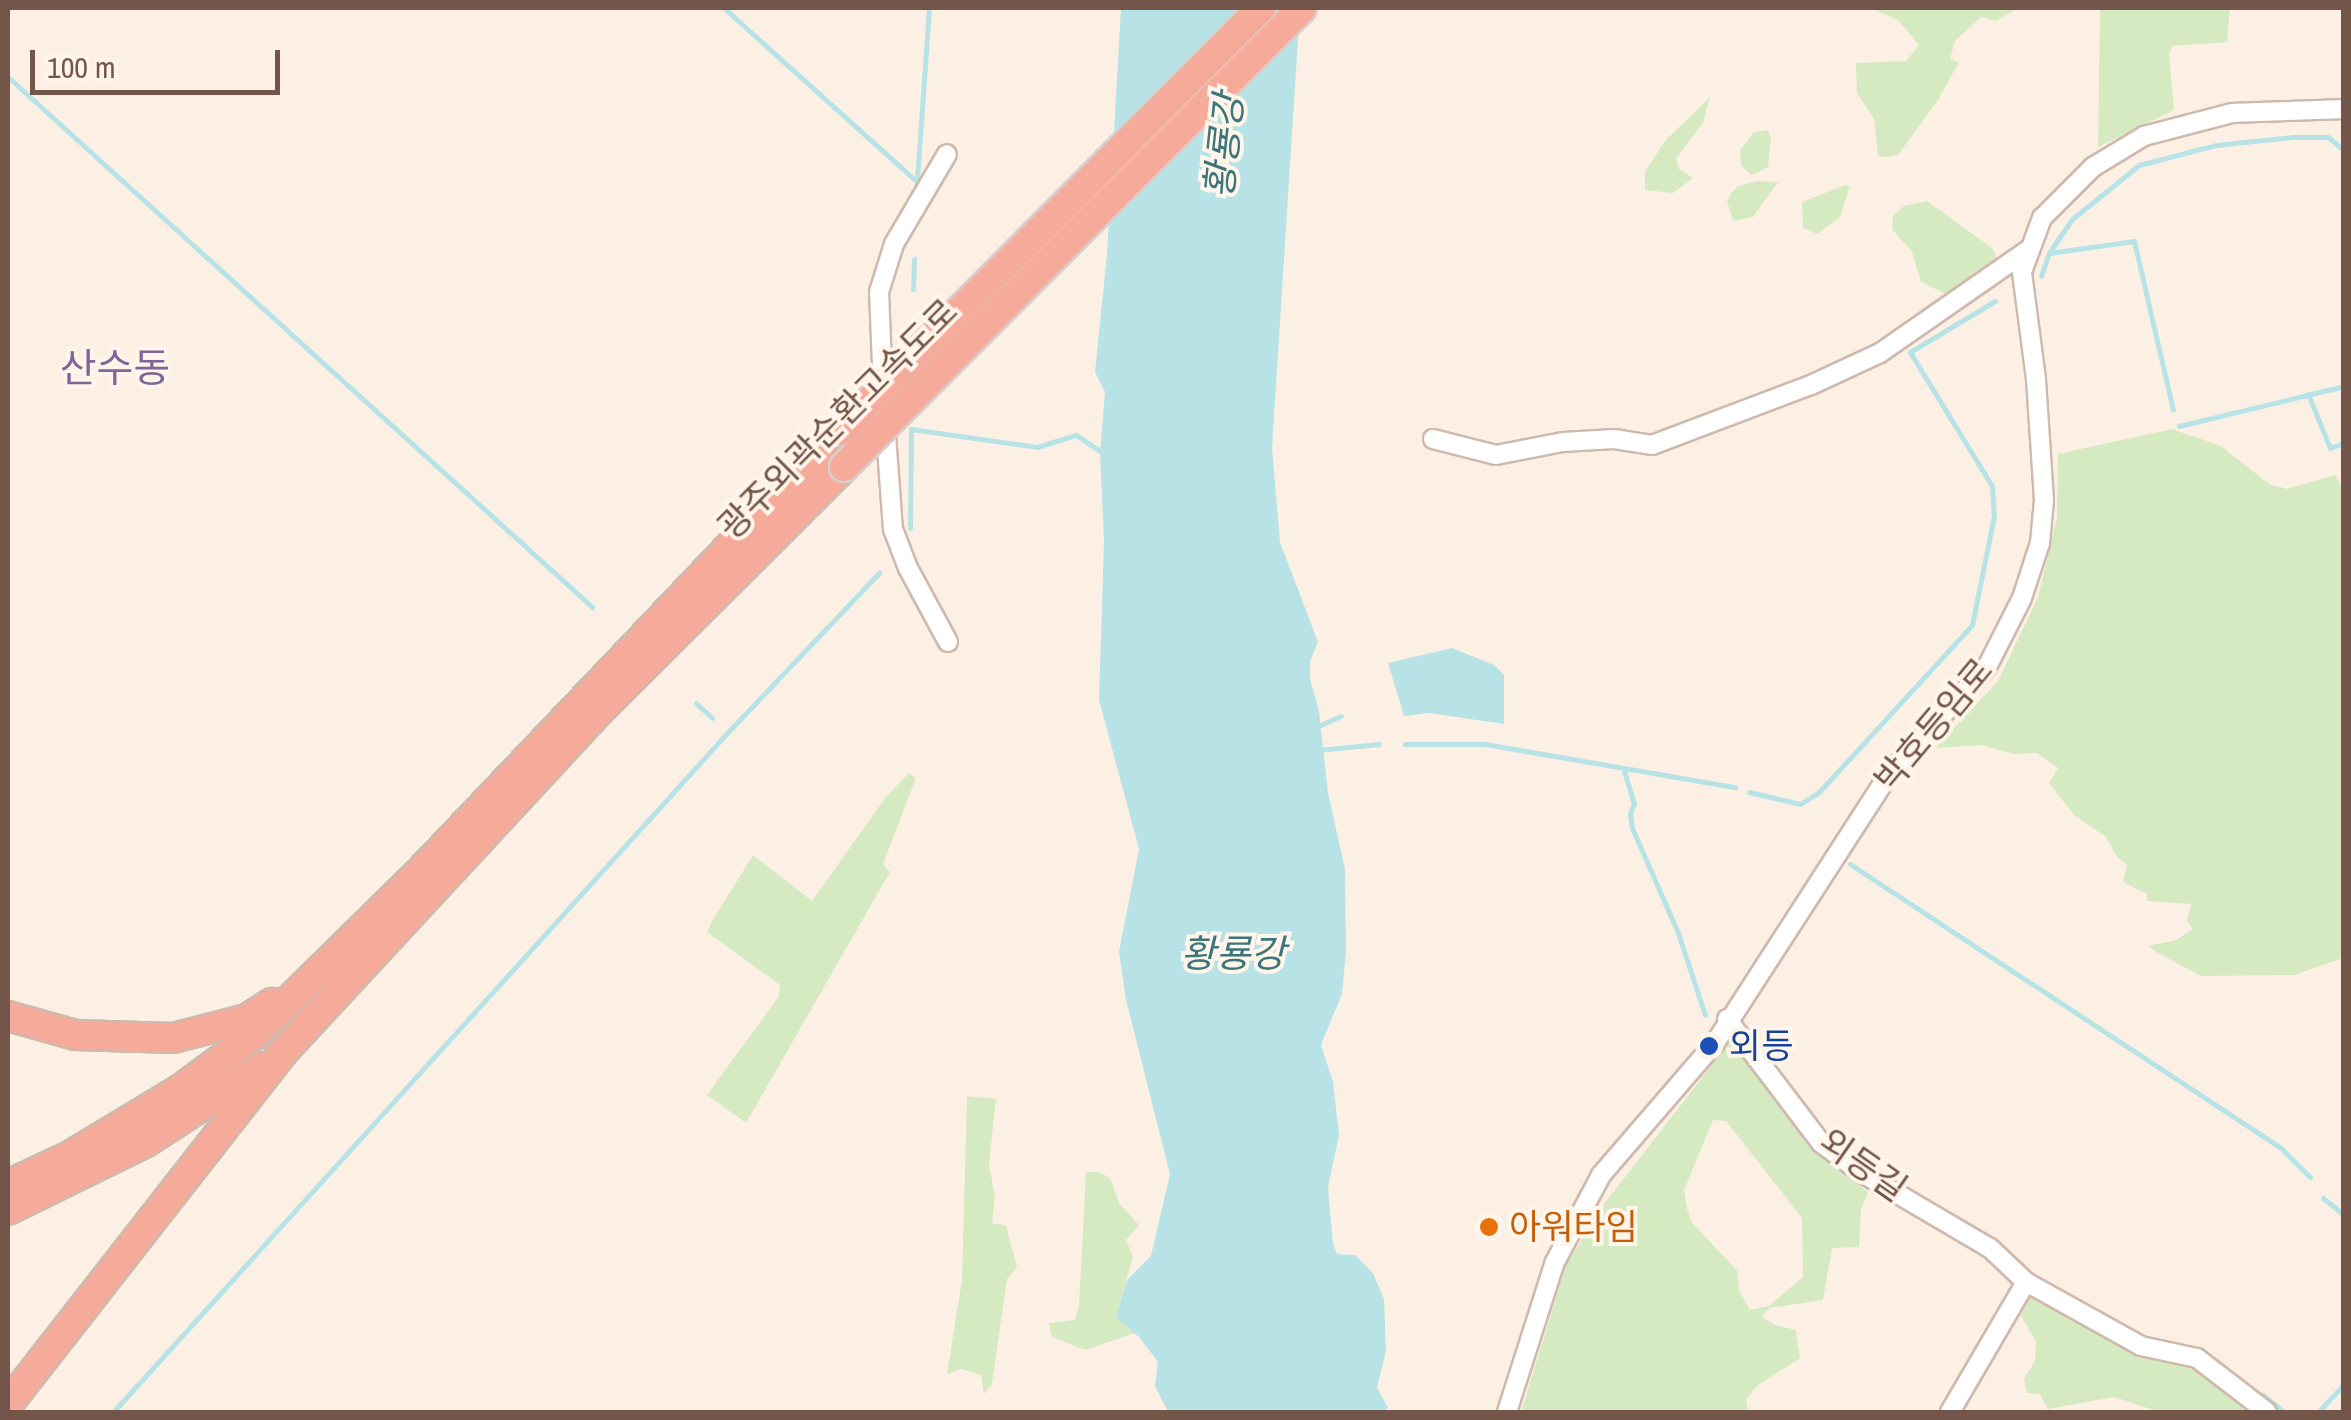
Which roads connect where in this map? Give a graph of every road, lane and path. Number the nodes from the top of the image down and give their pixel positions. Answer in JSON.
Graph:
{"nodes":[{"id":1,"x":1261,"y":8,"type":"edge"},
{"id":2,"x":1302,"y":8,"type":"edge"},
{"id":3,"x":2344,"y":110,"type":"edge"},
{"id":4,"x":947,"y":154,"type":"dead end"},
{"id":5,"x":2026,"y":251,"type":"junction"},
{"id":6,"x":1433,"y":440,"type":"dead end"},
{"id":7,"x":948,"y":642,"type":"dead end"},
{"id":8,"x":596,"y":699,"type":"junction"},
{"id":9,"x":426,"y":882,"type":"junction"},
{"id":10,"x":319,"y":972,"type":"junction"},
{"id":11,"x":8,"y":1016,"type":"edge"},
{"id":12,"x":1727,"y":1020,"type":"junction"},
{"id":13,"x":283,"y":1052,"type":"junction"},
{"id":14,"x":8,"y":1185,"type":"edge"},
{"id":15,"x":8,"y":1210,"type":"edge"},
{"id":16,"x":2026,"y":1282,"type":"junction"},
{"id":17,"x":8,"y":1404,"type":"edge"},
{"id":18,"x":1507,"y":1412,"type":"edge"},
{"id":19,"x":1950,"y":1412,"type":"edge"},
{"id":20,"x":2267,"y":1412,"type":"edge"}],
"edges":[{"from":1,"to":8,"type":"highway","name":"광주외곽순환고속도로","bridge":true},
{"from":2,"to":8,"type":"highway","name":"광주외곽순환고속도로","bridge":true},
{"from":3,"to":5,"type":"street","name":"박호등임로"},
{"from":4,"to":7,"type":"street"},
{"from":5,"to":6,"type":"street"},
{"from":5,"to":12,"type":"street","name":"박호등임로"},
{"from":8,"to":9,"type":"highway","name":"광주외곽순환고속도로"},
{"from":8,"to":9,"type":"highway","name":"광주외곽순환고속도로"},
{"from":9,"to":10,"type":"highway"},
{"from":9,"to":13,"type":"highway"},
{"from":10,"to":11,"type":"highway"},
{"from":10,"to":14,"type":"highway"},
{"from":12,"to":16,"type":"street","name":"외등길"},
{"from":12,"to":18,"type":"street","name":"박호등임로"},
{"from":13,"to":15,"type":"highway"},
{"from":13,"to":17,"type":"highway"},
{"from":16,"to":19,"type":"street"},
{"from":16,"to":20,"type":"street","name":"외등길"}]}
